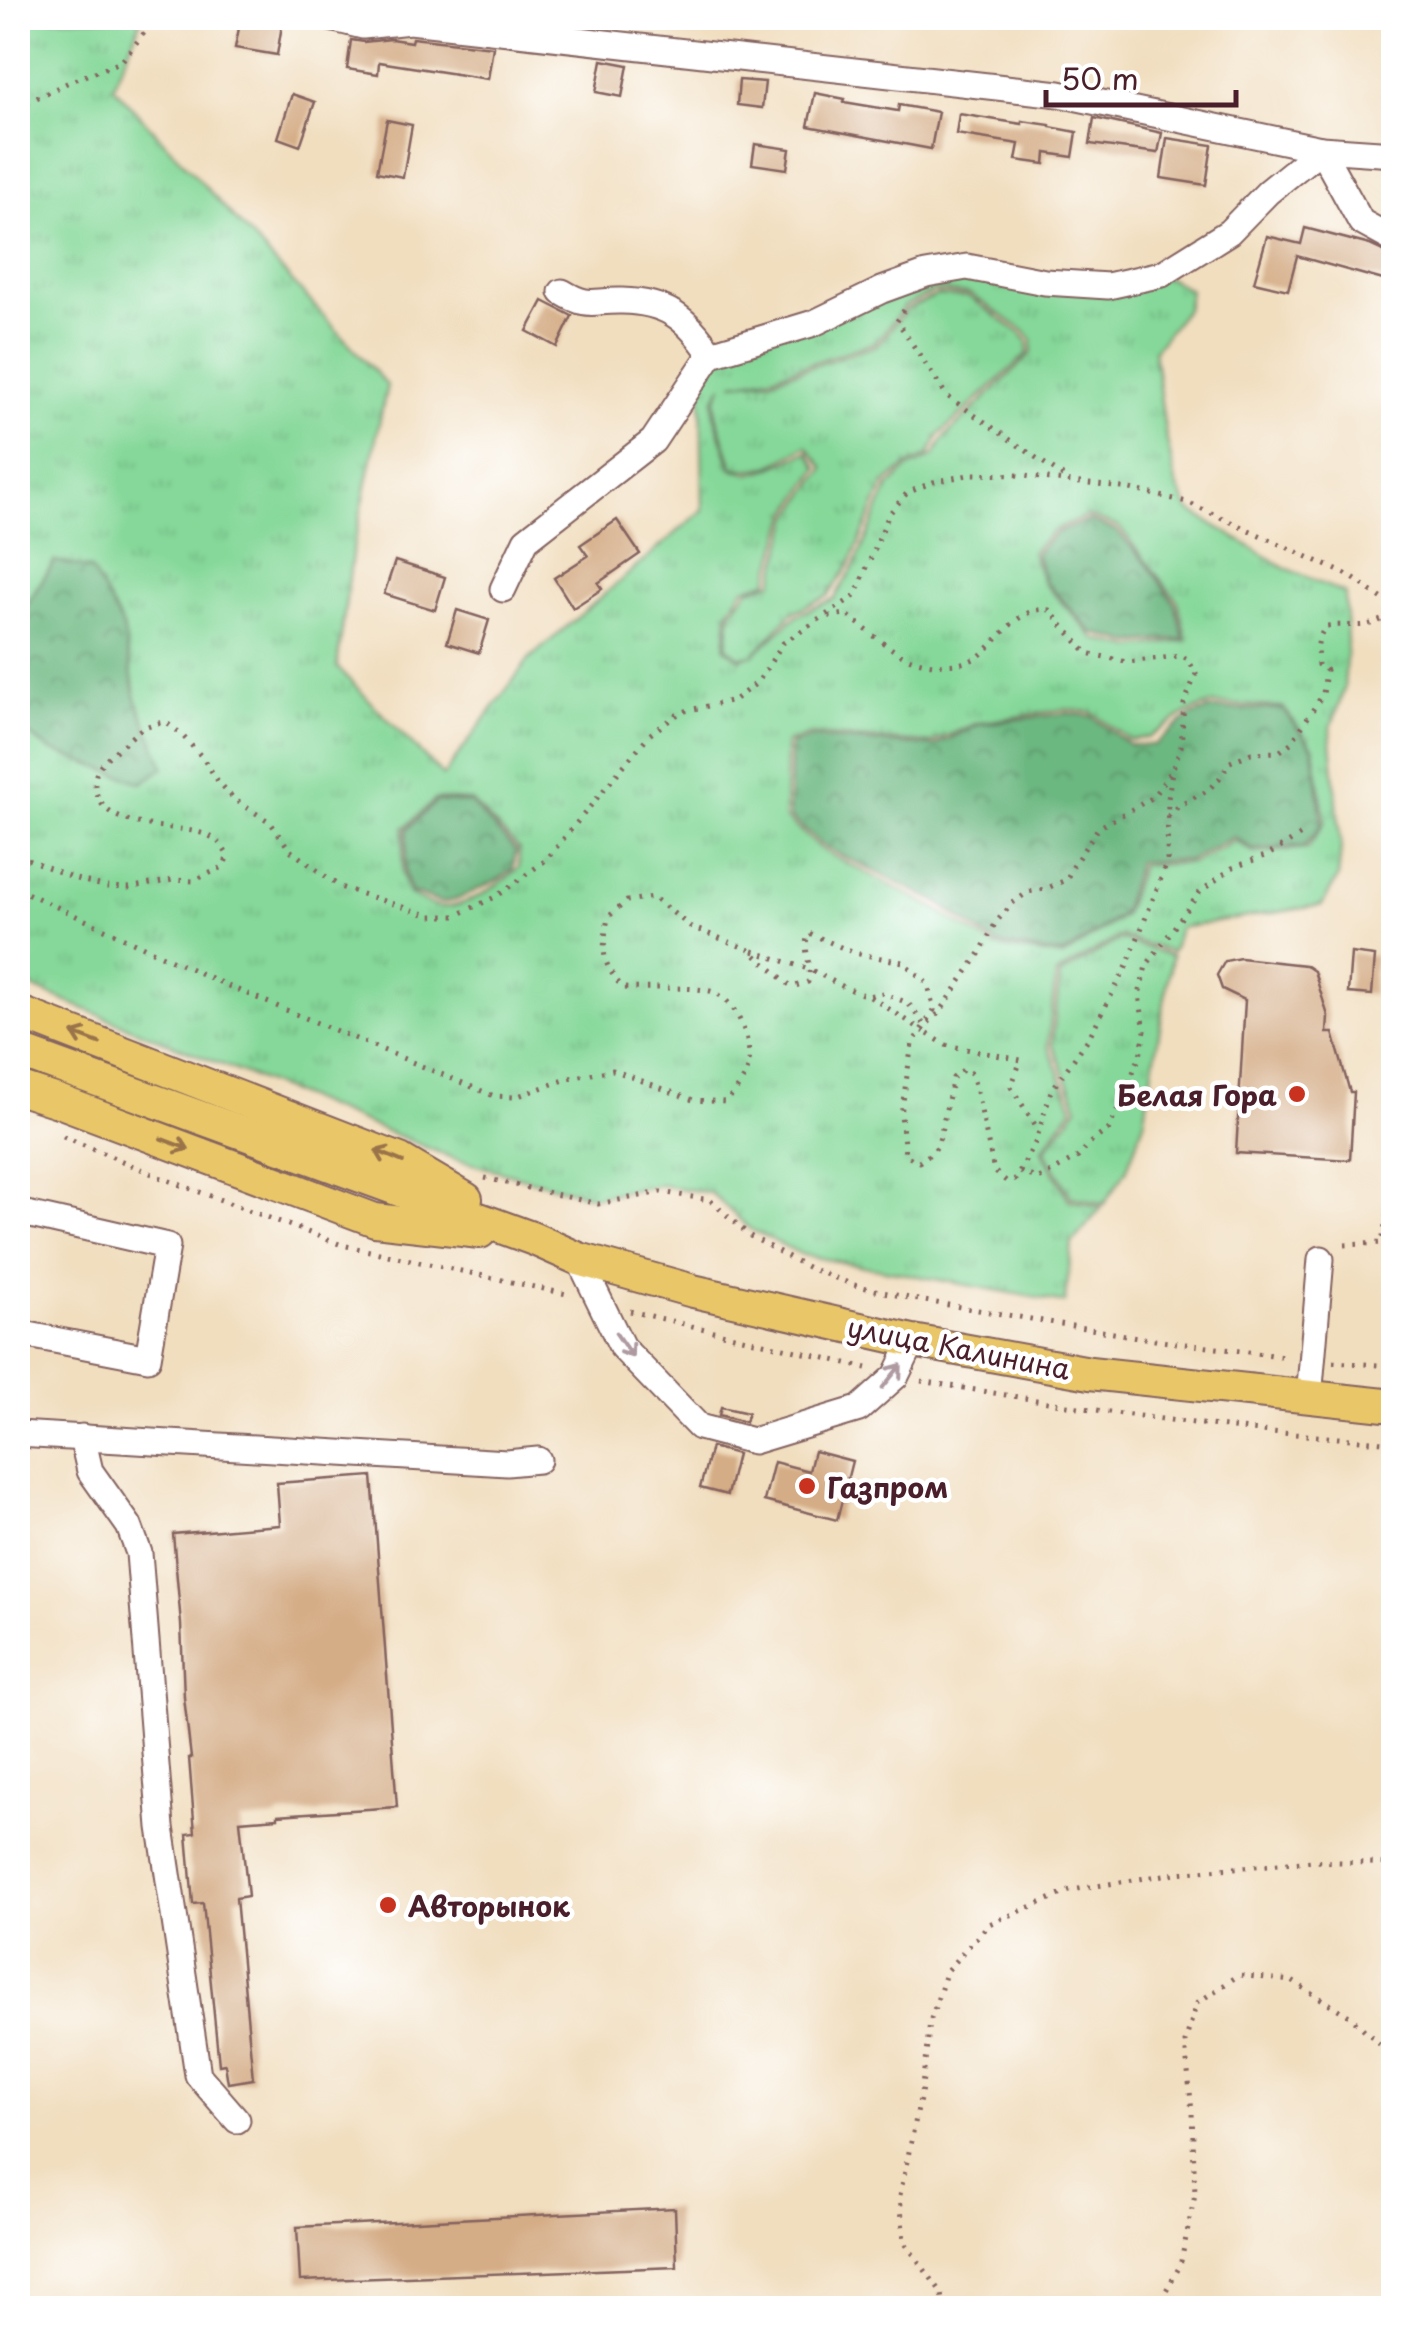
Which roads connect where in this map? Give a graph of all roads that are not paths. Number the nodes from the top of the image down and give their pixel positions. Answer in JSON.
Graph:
{"nodes":[{"id":1,"x":330,"y":18,"type":"edge"},
{"id":2,"x":1321,"y":149,"type":"junction"},
{"id":3,"x":1394,"y":154,"type":"edge"},
{"id":4,"x":1394,"y":240,"type":"edge"},
{"id":5,"x":562,"y":292,"type":"dead end"},
{"id":6,"x":710,"y":354,"type":"junction"},
{"id":7,"x":503,"y":589,"type":"dead end"},
{"id":8,"x":18,"y":1012,"type":"edge"},
{"id":9,"x":18,"y":1051,"type":"edge"},
{"id":10,"x":18,"y":1088,"type":"edge"},
{"id":11,"x":18,"y":1212,"type":"edge"},
{"id":12,"x":534,"y":1239,"type":"junction"},
{"id":13,"x":579,"y":1259,"type":"junction"},
{"id":14,"x":1321,"y":1259,"type":"dead end"},
{"id":15,"x":18,"y":1333,"type":"edge"},
{"id":16,"x":913,"y":1341,"type":"junction"},
{"id":17,"x":1310,"y":1398,"type":"junction"},
{"id":18,"x":1394,"y":1406,"type":"edge"},
{"id":19,"x":18,"y":1434,"type":"edge"},
{"id":20,"x":82,"y":1437,"type":"junction"},
{"id":21,"x":538,"y":1460,"type":"dead end"},
{"id":22,"x":237,"y":2120,"type":"dead end"}],
"edges":[{"from":1,"to":2,"type":"street"},
{"from":2,"to":3,"type":"street"},
{"from":2,"to":4,"type":"street"},
{"from":2,"to":6,"type":"street"},
{"from":5,"to":6,"type":"street"},
{"from":6,"to":7,"type":"street"},
{"from":12,"to":8,"type":"main road","one_way":true},
{"from":9,"to":12,"type":"main road"},
{"from":10,"to":12,"type":"main road","one_way":true},
{"from":11,"to":15,"type":"street"},
{"from":12,"to":13,"type":"main road","name":"улица Калинина"},
{"from":13,"to":16,"type":"main road","name":"улица Калинина"},
{"from":13,"to":16,"type":"street","one_way":true},
{"from":14,"to":17,"type":"street"},
{"from":16,"to":17,"type":"main road","name":"улица Калинина"},
{"from":17,"to":18,"type":"main road","name":"улица Калинина"},
{"from":19,"to":20,"type":"street"},
{"from":20,"to":21,"type":"street"},
{"from":20,"to":22,"type":"street"}]}
